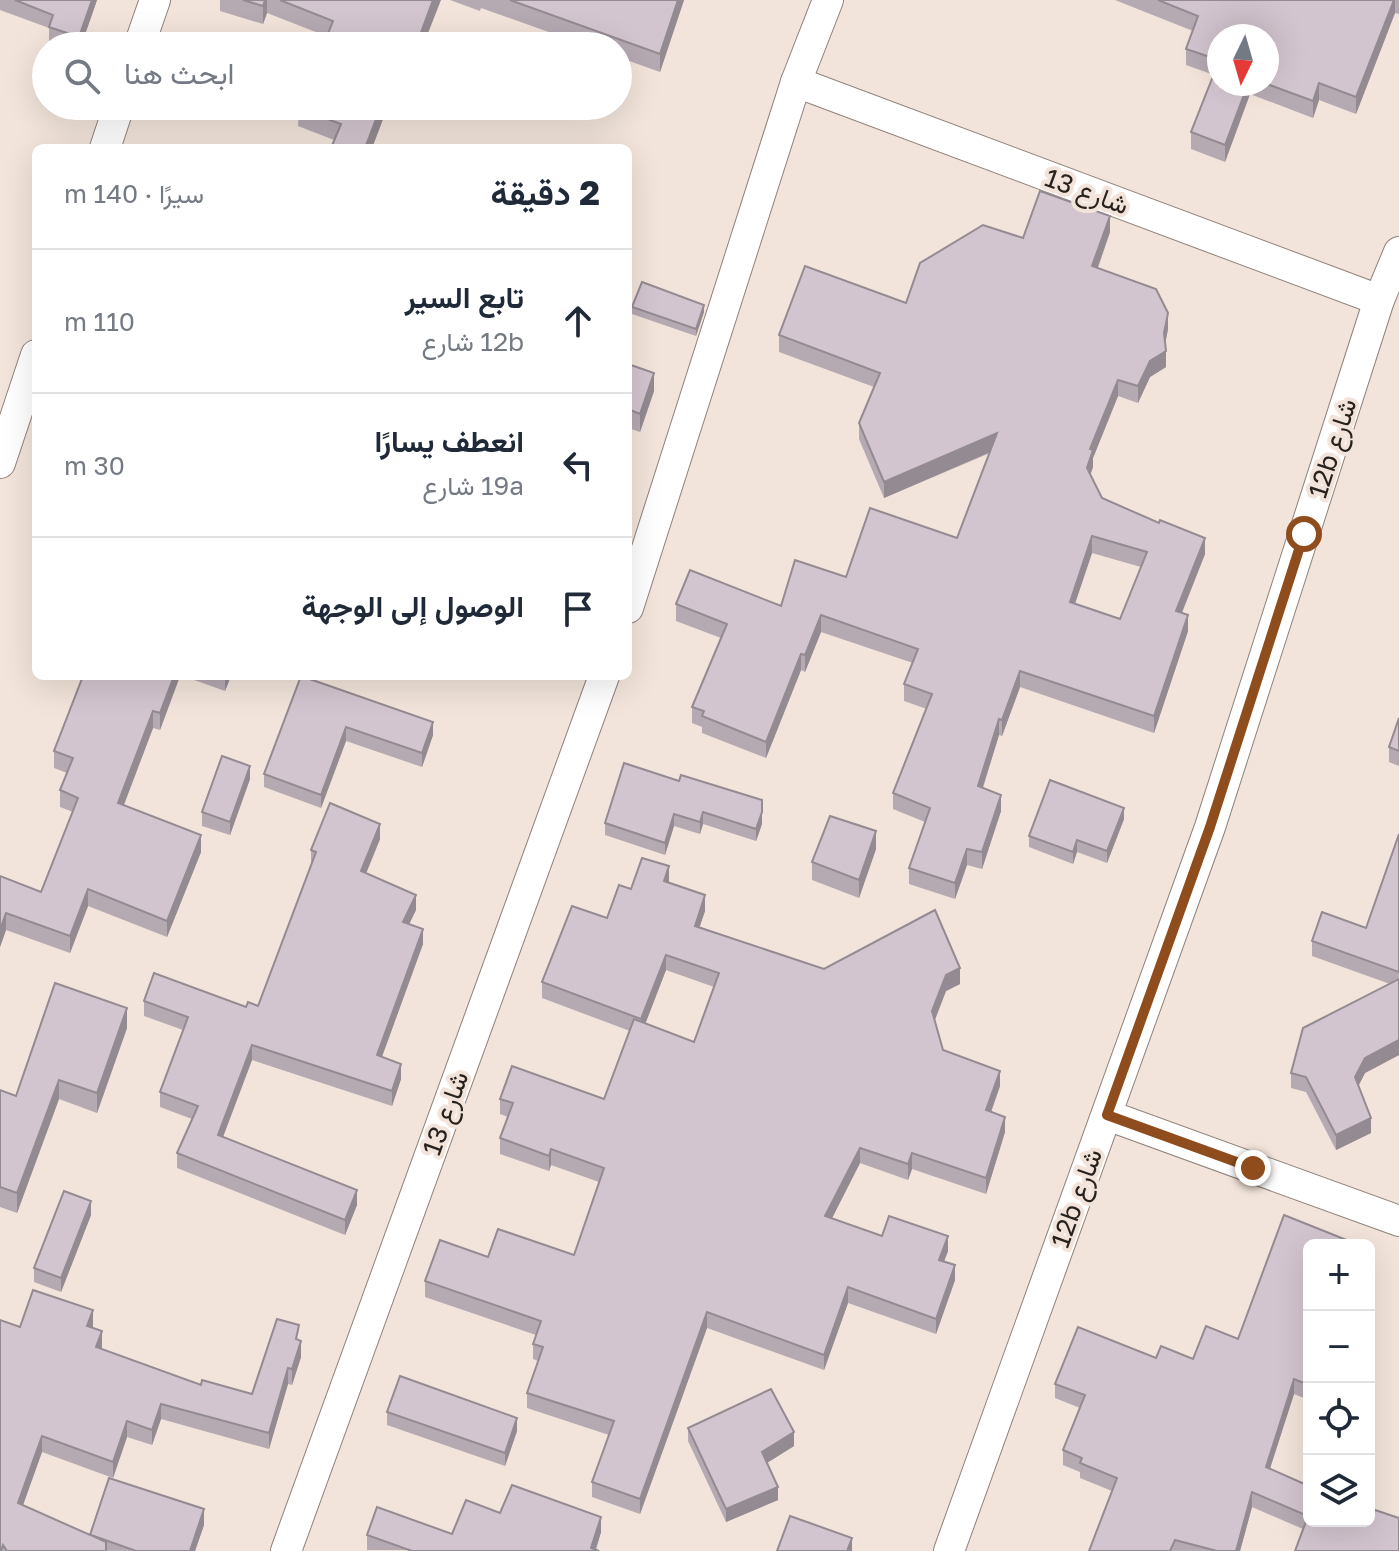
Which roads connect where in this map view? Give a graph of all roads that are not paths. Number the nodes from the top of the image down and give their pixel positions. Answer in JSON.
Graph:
{"nodes":[{"id":1,"x":155,"y":0,"type":"edge"},
{"id":2,"x":828,"y":0,"type":"edge"},
{"id":3,"x":144,"y":32,"type":"edge"},
{"id":4,"x":796,"y":82,"type":"junction"},
{"id":5,"x":114,"y":120,"type":"edge"},
{"id":6,"x":106,"y":144,"type":"edge"},
{"id":7,"x":1399,"y":252,"type":"edge"},
{"id":8,"x":1379,"y":300,"type":"junction"},
{"id":9,"x":32,"y":367,"type":"edge"},
{"id":10,"x":0,"y":463,"type":"edge"},
{"id":11,"x":632,"y":595,"type":"edge"},
{"id":12,"x":603,"y":680,"type":"edge"},
{"id":13,"x":1107,"y":1115,"type":"junction"},
{"id":14,"x":1399,"y":1221,"type":"edge"},
{"id":15,"x":286,"y":1551,"type":"edge"},
{"id":16,"x":949,"y":1551,"type":"edge"}],
"edges":[{"from":1,"to":3,"type":"street"},
{"from":2,"to":4,"type":"street"},
{"from":4,"to":8,"type":"street","name":"شارع 13"},
{"from":4,"to":11,"type":"street"},
{"from":5,"to":6,"type":"street"},
{"from":7,"to":8,"type":"street","name":"12b شارع"},
{"from":8,"to":13,"type":"street","name":"12b شارع"},
{"from":9,"to":10,"type":"street"},
{"from":12,"to":15,"type":"street","name":"شارع 13"},
{"from":13,"to":14,"type":"street"},
{"from":13,"to":16,"type":"street","name":"12b شارع"}]}
